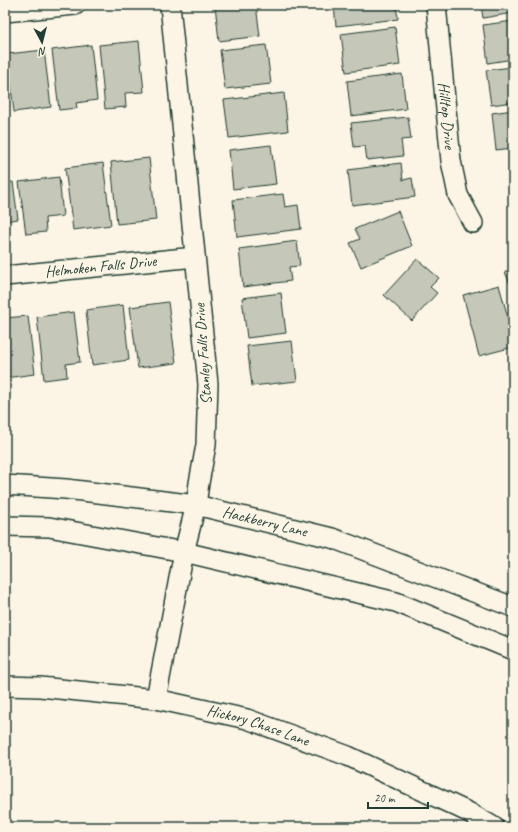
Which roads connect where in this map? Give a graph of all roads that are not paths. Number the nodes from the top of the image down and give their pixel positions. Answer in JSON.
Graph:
{"nodes":[{"id":1,"x":75,"y":5,"type":"edge"},
{"id":2,"x":170,"y":5,"type":"edge"},
{"id":3,"x":436,"y":5,"type":"edge"},
{"id":4,"x":5,"y":12,"type":"edge"},
{"id":5,"x":473,"y":223,"type":"dead end"},
{"id":6,"x":195,"y":257,"type":"junction"},
{"id":7,"x":5,"y":276,"type":"edge"},
{"id":8,"x":5,"y":485,"type":"edge"},
{"id":9,"x":196,"y":505,"type":"junction"},
{"id":10,"x":5,"y":526,"type":"edge"},
{"id":11,"x":184,"y":552,"type":"junction"},
{"id":12,"x":513,"y":607,"type":"edge"},
{"id":13,"x":513,"y":650,"type":"edge"},
{"id":14,"x":5,"y":686,"type":"edge"},
{"id":15,"x":156,"y":699,"type":"junction"},
{"id":16,"x":494,"y":827,"type":"edge"}],
"edges":[{"from":1,"to":4,"type":"street"},
{"from":2,"to":6,"type":"street","name":"Stanley Falls Drive"},
{"from":3,"to":5,"type":"street","name":"Hilltop Drive"},
{"from":6,"to":7,"type":"street","name":"Helmoken Falls Drive"},
{"from":6,"to":9,"type":"street","name":"Stanley Falls Drive"},
{"from":8,"to":9,"type":"street","name":"Hackberry Lane"},
{"from":9,"to":11,"type":"street","name":"Stanley Falls Drive"},
{"from":9,"to":12,"type":"street","name":"Hackberry Lane"},
{"from":10,"to":11,"type":"street"},
{"from":11,"to":13,"type":"street"},
{"from":11,"to":15,"type":"street","name":"Stanley Falls Drive"},
{"from":14,"to":15,"type":"street","name":"Hickory Chase Lane"},
{"from":15,"to":16,"type":"street","name":"Hickory Chase Lane"}]}
